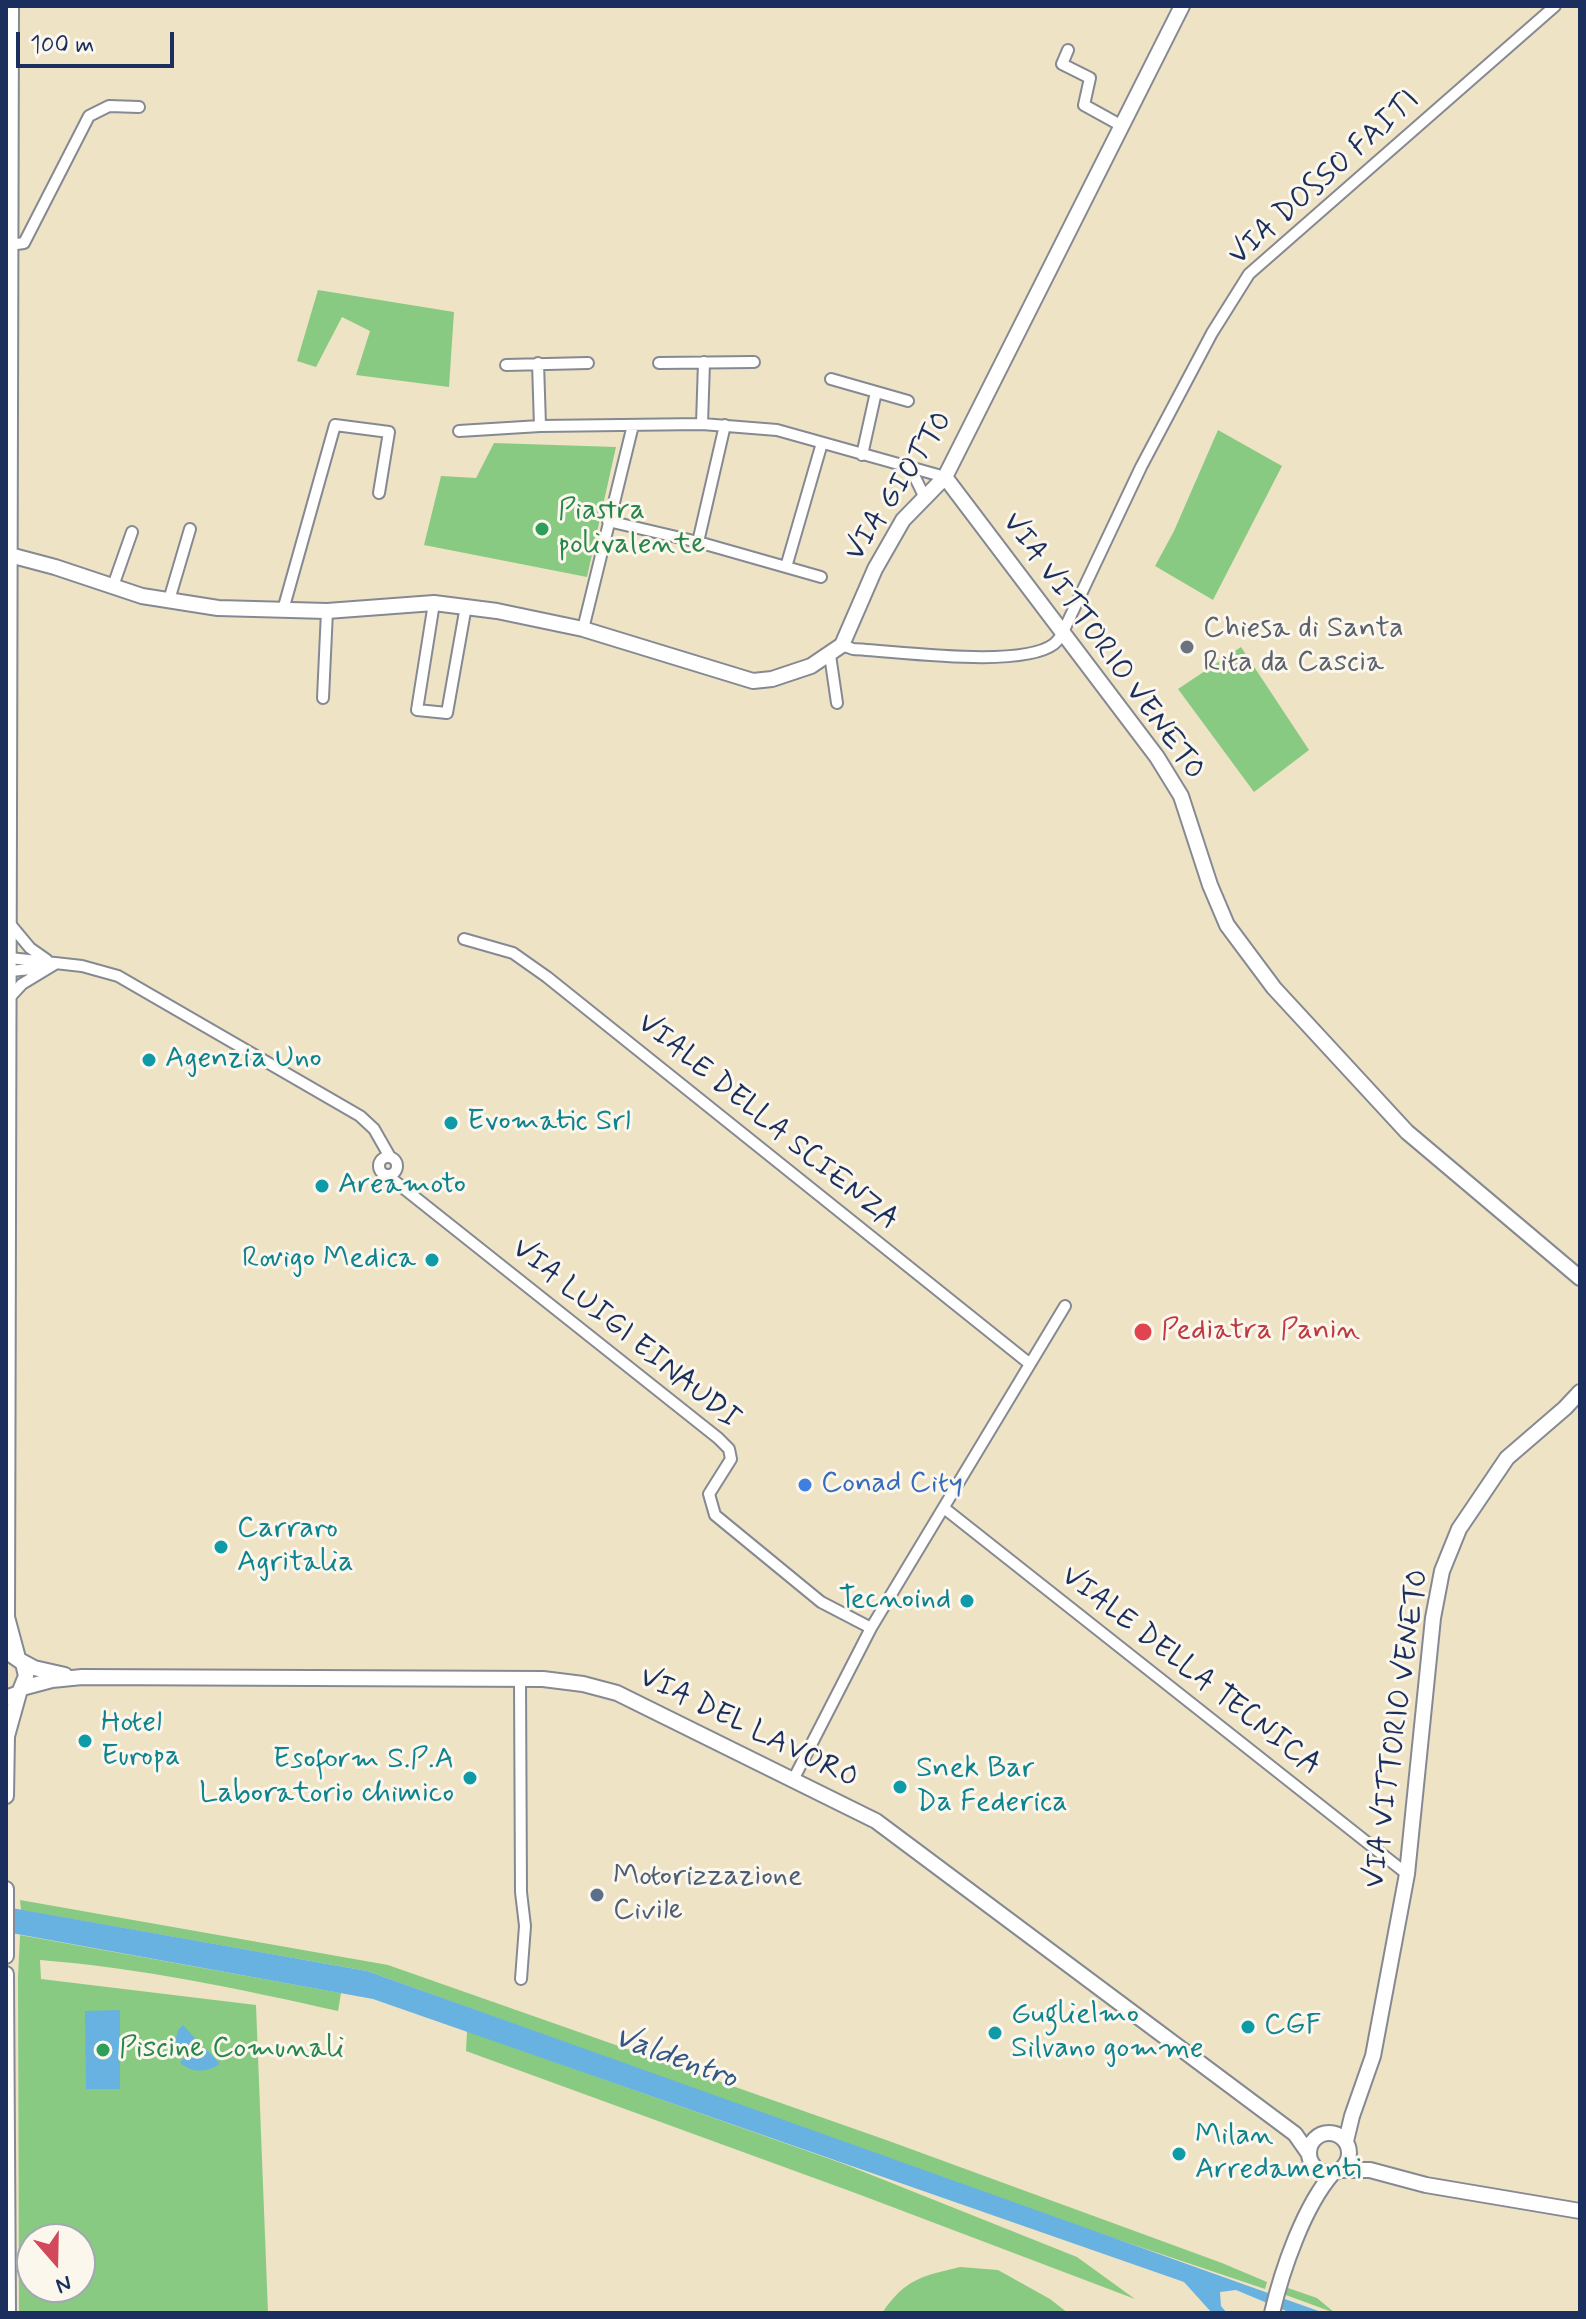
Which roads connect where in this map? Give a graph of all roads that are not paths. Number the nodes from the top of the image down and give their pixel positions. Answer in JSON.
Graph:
{"nodes":[{"id":1,"x":11,"y":6,"type":"edge"},
{"id":2,"x":1182,"y":6,"type":"edge"},
{"id":3,"x":1555,"y":6,"type":"edge"},
{"id":4,"x":1068,"y":50,"type":"dead end"},
{"id":5,"x":139,"y":107,"type":"dead end"},
{"id":6,"x":1122,"y":126,"type":"junction"},
{"id":7,"x":9,"y":245,"type":"junction"},
{"id":8,"x":704,"y":362,"type":"junction"},
{"id":9,"x":754,"y":362,"type":"dead end"},
{"id":10,"x":538,"y":363,"type":"junction"},
{"id":11,"x":588,"y":363,"type":"dead end"},
{"id":12,"x":659,"y":363,"type":"dead end"},
{"id":13,"x":506,"y":365,"type":"dead end"},
{"id":14,"x":831,"y":379,"type":"dead end"},
{"id":15,"x":876,"y":392,"type":"junction"},
{"id":16,"x":908,"y":401,"type":"dead end"},
{"id":17,"x":702,"y":424,"type":"junction"},
{"id":18,"x":633,"y":425,"type":"junction"},
{"id":19,"x":725,"y":425,"type":"junction"},
{"id":20,"x":540,"y":426,"type":"junction"},
{"id":21,"x":459,"y":431,"type":"dead end"},
{"id":22,"x":822,"y":443,"type":"junction"},
{"id":23,"x":862,"y":455,"type":"junction"},
{"id":24,"x":912,"y":466,"type":"junction"},
{"id":25,"x":945,"y":477,"type":"junction"},
{"id":26,"x":379,"y":493,"type":"dead end"},
{"id":27,"x":925,"y":498,"type":"junction"},
{"id":28,"x":608,"y":521,"type":"junction"},
{"id":29,"x":190,"y":529,"type":"dead end"},
{"id":30,"x":132,"y":532,"type":"dead end"},
{"id":31,"x":698,"y":542,"type":"junction"},
{"id":32,"x":7,"y":554,"type":"edge"},
{"id":33,"x":786,"y":567,"type":"junction"},
{"id":34,"x":821,"y":577,"type":"dead end"},
{"id":35,"x":113,"y":586,"type":"junction"},
{"id":36,"x":169,"y":600,"type":"junction"},
{"id":37,"x":434,"y":603,"type":"junction"},
{"id":38,"x":466,"y":606,"type":"junction"},
{"id":39,"x":283,"y":610,"type":"junction"},
{"id":40,"x":327,"y":611,"type":"junction"},
{"id":41,"x":583,"y":629,"type":"junction"},
{"id":42,"x":1062,"y":634,"type":"junction"},
{"id":43,"x":842,"y":645,"type":"junction"},
{"id":44,"x":830,"y":655,"type":"junction"},
{"id":45,"x":323,"y":698,"type":"dead end"},
{"id":46,"x":837,"y":703,"type":"dead end"},
{"id":47,"x":8,"y":830,"type":"edge"},
{"id":48,"x":10,"y":924,"type":"junction"},
{"id":49,"x":464,"y":939,"type":"dead end"},
{"id":50,"x":10,"y":964,"type":"junction"},
{"id":51,"x":55,"y":964,"type":"junction"},
{"id":52,"x":10,"y":997,"type":"junction"},
{"id":53,"x":1580,"y":1278,"type":"edge"},
{"id":54,"x":1065,"y":1306,"type":"dead end"},
{"id":55,"x":7,"y":1327,"type":"edge"},
{"id":56,"x":1030,"y":1364,"type":"junction"},
{"id":57,"x":1580,"y":1392,"type":"edge"},
{"id":58,"x":944,"y":1508,"type":"junction"},
{"id":59,"x":6,"y":1618,"type":"edge"},
{"id":60,"x":871,"y":1628,"type":"junction"},
{"id":61,"x":15,"y":1657,"type":"edge"},
{"id":62,"x":73,"y":1677,"type":"junction"},
{"id":63,"x":520,"y":1679,"type":"junction"},
{"id":64,"x":16,"y":1693,"type":"edge"},
{"id":65,"x":6,"y":1734,"type":"edge"},
{"id":66,"x":793,"y":1780,"type":"junction"},
{"id":67,"x":6,"y":1796,"type":"edge"},
{"id":68,"x":1407,"y":1874,"type":"junction"},
{"id":69,"x":6,"y":1889,"type":"edge"},
{"id":70,"x":6,"y":1897,"type":"edge"},
{"id":71,"x":6,"y":1939,"type":"edge"},
{"id":72,"x":6,"y":1956,"type":"edge"},
{"id":73,"x":6,"y":1974,"type":"edge"},
{"id":74,"x":521,"y":1979,"type":"dead end"},
{"id":75,"x":1352,"y":2116,"type":"junction"},
{"id":76,"x":1295,"y":2134,"type":"junction"},
{"id":77,"x":1325,"y":2134,"type":"junction"},
{"id":78,"x":1348,"y":2146,"type":"junction"},
{"id":79,"x":1312,"y":2160,"type":"junction"},
{"id":80,"x":1370,"y":2170,"type":"junction"},
{"id":81,"x":1336,"y":2172,"type":"junction"},
{"id":82,"x":1317,"y":2191,"type":"junction"},
{"id":83,"x":1580,"y":2211,"type":"edge"},
{"id":84,"x":8,"y":2313,"type":"edge"},
{"id":85,"x":1272,"y":2313,"type":"edge"}],
"edges":[{"from":1,"to":7,"type":"main road"},
{"from":2,"to":6,"type":"main road","name":"VIA GIOTTO"},
{"from":3,"to":42,"type":"street","name":"VIA DOSSO FAITI"},
{"from":4,"to":6,"type":"street"},
{"from":5,"to":7,"type":"street"},
{"from":6,"to":25,"type":"main road","name":"VIA GIOTTO"},
{"from":7,"to":32,"type":"main road"},
{"from":8,"to":9,"type":"street"},
{"from":8,"to":12,"type":"street"},
{"from":8,"to":17,"type":"street"},
{"from":10,"to":11,"type":"street"},
{"from":10,"to":13,"type":"street"},
{"from":10,"to":20,"type":"street"},
{"from":14,"to":15,"type":"street"},
{"from":15,"to":16,"type":"street"},
{"from":15,"to":23,"type":"street"},
{"from":17,"to":18,"type":"street"},
{"from":17,"to":19,"type":"street"},
{"from":18,"to":20,"type":"street"},
{"from":18,"to":28,"type":"street"},
{"from":19,"to":22,"type":"street"},
{"from":19,"to":31,"type":"street"},
{"from":20,"to":21,"type":"street"},
{"from":22,"to":23,"type":"street"},
{"from":22,"to":33,"type":"street"},
{"from":23,"to":24,"type":"street"},
{"from":24,"to":25,"type":"street"},
{"from":24,"to":27,"type":"street"},
{"from":25,"to":27,"type":"main road","name":"VIA GIOTTO"},
{"from":25,"to":42,"type":"main road","name":"VIA VITTORIO VENETO"},
{"from":26,"to":39,"type":"street"},
{"from":27,"to":43,"type":"main road","name":"VIA GIOTTO"},
{"from":28,"to":31,"type":"street"},
{"from":28,"to":41,"type":"street"},
{"from":29,"to":36,"type":"street"},
{"from":30,"to":35,"type":"street"},
{"from":31,"to":33,"type":"street"},
{"from":32,"to":35,"type":"main road","name":"VIA GIOTTO"},
{"from":32,"to":47,"type":"main road"},
{"from":33,"to":34,"type":"street"},
{"from":35,"to":36,"type":"main road","name":"VIA GIOTTO"},
{"from":36,"to":39,"type":"main road","name":"VIA GIOTTO"},
{"from":37,"to":38,"type":"main road","name":"VIA GIOTTO"},
{"from":37,"to":38,"type":"street"},
{"from":37,"to":40,"type":"main road","name":"VIA GIOTTO"},
{"from":38,"to":41,"type":"main road","name":"VIA GIOTTO"},
{"from":39,"to":40,"type":"main road","name":"VIA GIOTTO"},
{"from":40,"to":45,"type":"street"},
{"from":41,"to":44,"type":"main road","name":"VIA GIOTTO"},
{"from":42,"to":43,"type":"street"},
{"from":42,"to":53,"type":"main road","name":"VIA VITTORIO VENETO"},
{"from":43,"to":44,"type":"main road","name":"VIA GIOTTO"},
{"from":44,"to":46,"type":"street"},
{"from":47,"to":48,"type":"main road"},
{"from":48,"to":50,"type":"main road"},
{"from":48,"to":51,"type":"street"},
{"from":49,"to":56,"type":"street","name":"VIALE DELLA SCIENZA"},
{"from":50,"to":51,"type":"street"},
{"from":50,"to":52,"type":"main road"},
{"from":51,"to":52,"type":"street"},
{"from":51,"to":60,"type":"street","name":"VIA LUIGI EINAUDI"},
{"from":52,"to":55,"type":"main road"},
{"from":54,"to":56,"type":"street"},
{"from":55,"to":59,"type":"main road"},
{"from":56,"to":58,"type":"street"},
{"from":57,"to":68,"type":"main road","name":"VIA VITTORIO VENETO"},
{"from":58,"to":60,"type":"street"},
{"from":58,"to":68,"type":"street","name":"VIALE DELLA TECNICA"},
{"from":59,"to":61,"type":"main road"},
{"from":60,"to":66,"type":"street"},
{"from":61,"to":62,"type":"main road"},
{"from":61,"to":64,"type":"main road"},
{"from":62,"to":63,"type":"main road","name":"VIA DEL LAVORO"},
{"from":62,"to":64,"type":"main road"},
{"from":63,"to":66,"type":"main road","name":"VIA DEL LAVORO"},
{"from":63,"to":74,"type":"street"},
{"from":64,"to":65,"type":"main road"},
{"from":65,"to":67,"type":"main road"},
{"from":66,"to":76,"type":"main road","name":"VIA DEL LAVORO"},
{"from":68,"to":75,"type":"main road","name":"VIA VITTORIO VENETO"},
{"from":69,"to":70,"type":"main road"},
{"from":70,"to":71,"type":"main road"},
{"from":71,"to":72,"type":"main road"},
{"from":73,"to":84,"type":"main road"},
{"from":75,"to":77,"type":"main road"},
{"from":75,"to":78,"type":"main road","name":"VIA VITTORIO VENETO"},
{"from":76,"to":77,"type":"main road"},
{"from":76,"to":79,"type":"main road","name":"VIA DEL LAVORO"},
{"from":77,"to":78,"type":"main road"},
{"from":77,"to":79,"type":"main road"},
{"from":78,"to":80,"type":"main road"},
{"from":78,"to":81,"type":"main road"},
{"from":79,"to":81,"type":"main road"},
{"from":79,"to":82,"type":"main road"},
{"from":80,"to":81,"type":"main road"},
{"from":80,"to":83,"type":"main road"},
{"from":81,"to":82,"type":"main road"},
{"from":82,"to":85,"type":"main road"}]}
